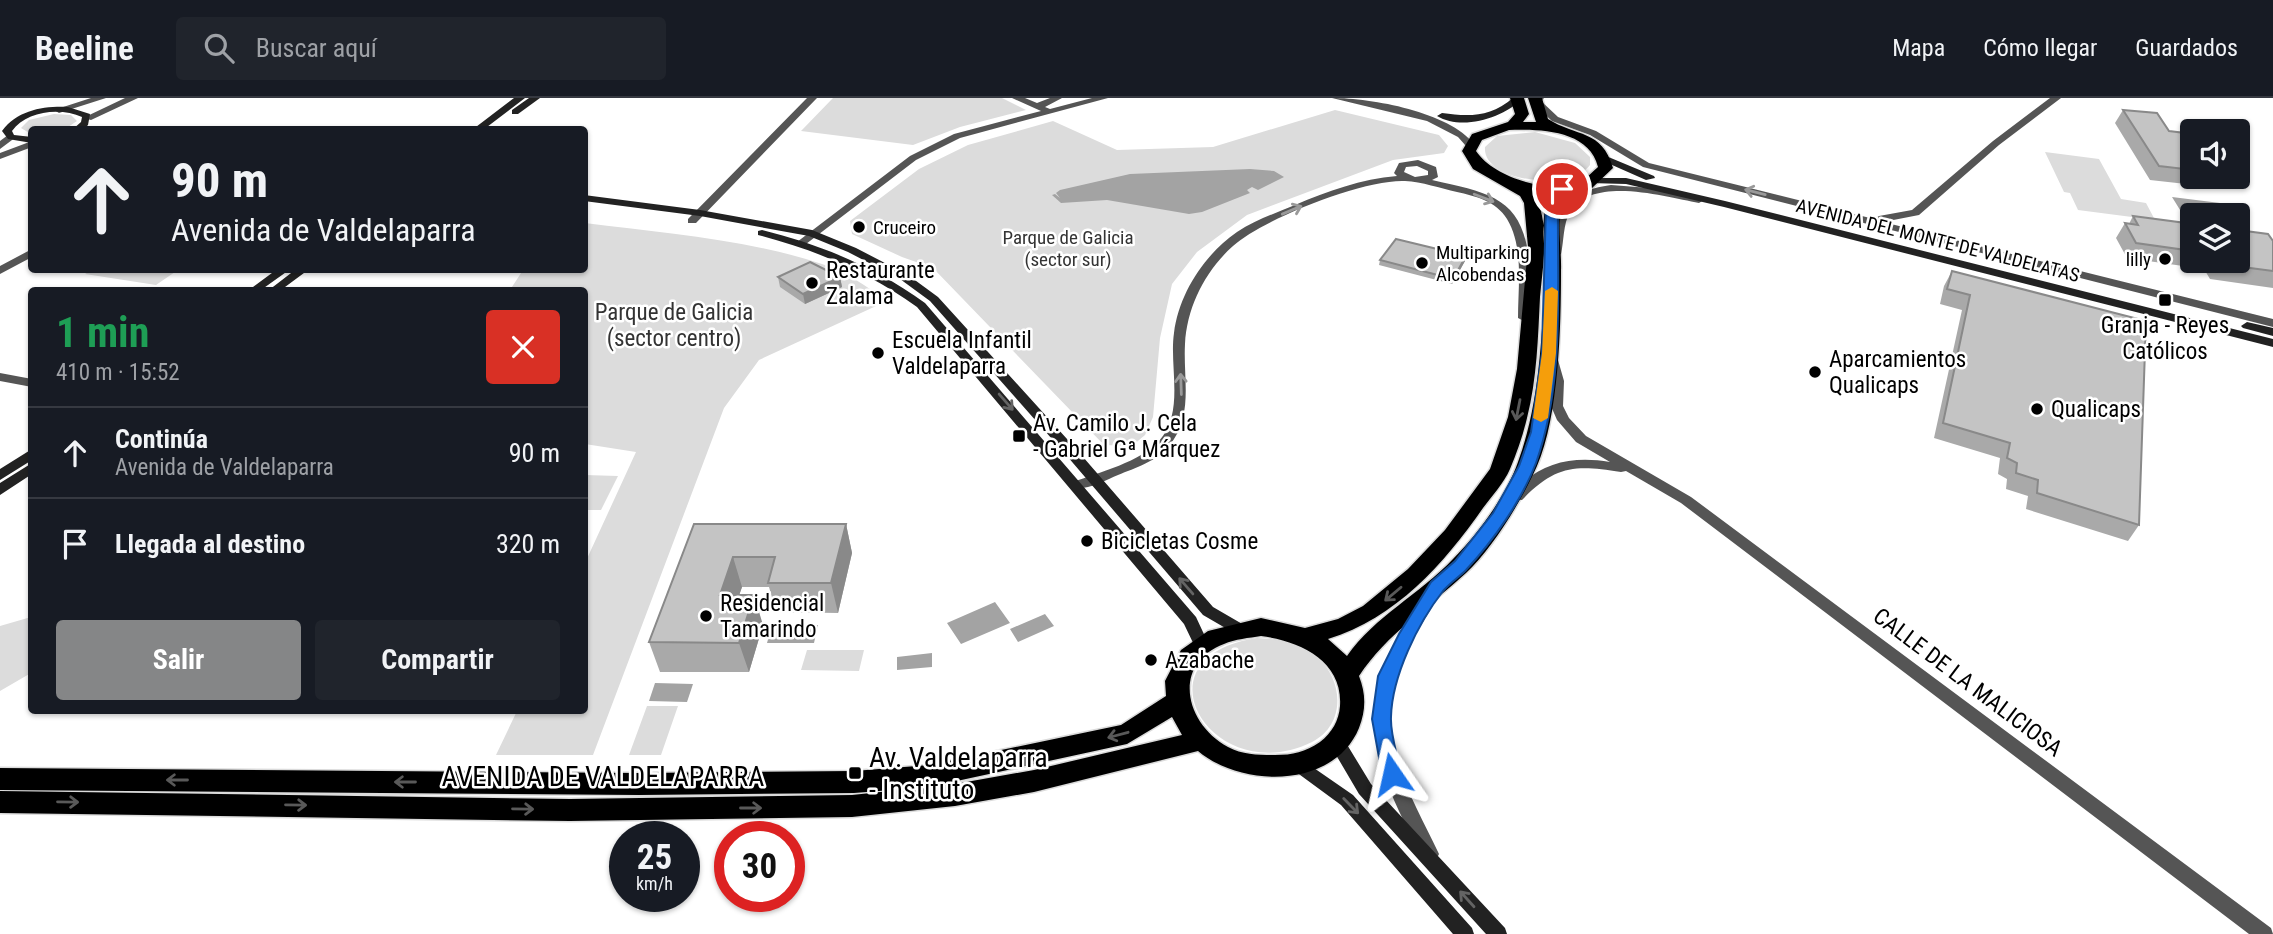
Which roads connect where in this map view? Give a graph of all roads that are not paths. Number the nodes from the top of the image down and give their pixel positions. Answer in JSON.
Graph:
{"nodes":[{"id":1,"x":101,"y":98,"type":"edge"},
{"id":2,"x":133,"y":98,"type":"edge"},
{"id":3,"x":520,"y":98,"type":"edge"},
{"id":4,"x":535,"y":98,"type":"edge"},
{"id":5,"x":812,"y":98,"type":"edge"},
{"id":6,"x":1017,"y":98,"type":"edge"},
{"id":7,"x":1057,"y":98,"type":"edge"},
{"id":8,"x":1103,"y":98,"type":"edge"},
{"id":9,"x":1337,"y":98,"type":"edge"},
{"id":10,"x":1364,"y":98,"type":"edge"},
{"id":11,"x":1517,"y":98,"type":"edge"},
{"id":12,"x":2056,"y":98,"type":"edge"},
{"id":13,"x":1537,"y":99,"type":"edge"},
{"id":14,"x":1037,"y":107,"type":"junction"},
{"id":15,"x":58,"y":110,"type":"junction"},
{"id":16,"x":1050,"y":112,"type":"junction"},
{"id":17,"x":26,"y":116,"type":"junction"},
{"id":18,"x":1442,"y":116,"type":"junction"},
{"id":19,"x":0,"y":117,"type":"edge"},
{"id":20,"x":88,"y":118,"type":"junction"},
{"id":21,"x":81,"y":126,"type":"edge"},
{"id":22,"x":482,"y":126,"type":"edge"},
{"id":23,"x":496,"y":126,"type":"edge"},
{"id":24,"x":1510,"y":126,"type":"junction"},
{"id":25,"x":1554,"y":129,"type":"junction"},
{"id":26,"x":6,"y":132,"type":"edge"},
{"id":27,"x":28,"y":140,"type":"edge"},
{"id":28,"x":28,"y":144,"type":"edge"},
{"id":29,"x":1469,"y":144,"type":"junction"},
{"id":30,"x":0,"y":146,"type":"edge"},
{"id":31,"x":0,"y":156,"type":"edge"},
{"id":32,"x":1605,"y":159,"type":"junction"},
{"id":33,"x":1406,"y":178,"type":"junction"},
{"id":34,"x":1419,"y":180,"type":"junction"},
{"id":35,"x":1593,"y":181,"type":"junction"},
{"id":36,"x":1509,"y":183,"type":"junction"},
{"id":37,"x":1562,"y":189,"type":"junction"},
{"id":38,"x":588,"y":199,"type":"edge"},
{"id":39,"x":1725,"y":204,"type":"junction"},
{"id":40,"x":588,"y":207,"type":"edge"},
{"id":41,"x":1915,"y":213,"type":"junction"},
{"id":42,"x":696,"y":217,"type":"junction"},
{"id":43,"x":1866,"y":220,"type":"junction"},
{"id":44,"x":812,"y":233,"type":"junction"},
{"id":45,"x":1939,"y":238,"type":"junction"},
{"id":46,"x":802,"y":242,"type":"junction"},
{"id":47,"x":28,"y":254,"type":"edge"},
{"id":48,"x":0,"y":271,"type":"edge"},
{"id":49,"x":1553,"y":272,"type":"junction"},
{"id":50,"x":279,"y":273,"type":"edge"},
{"id":51,"x":298,"y":273,"type":"edge"},
{"id":52,"x":258,"y":287,"type":"edge"},
{"id":53,"x":278,"y":287,"type":"edge"},
{"id":54,"x":2206,"y":307,"type":"junction"},
{"id":55,"x":2273,"y":323,"type":"edge"},
{"id":56,"x":2273,"y":331,"type":"edge"},
{"id":57,"x":2273,"y":343,"type":"edge"},
{"id":58,"x":1549,"y":353,"type":"junction"},
{"id":59,"x":1526,"y":369,"type":"junction"},
{"id":60,"x":0,"y":377,"type":"edge"},
{"id":61,"x":28,"y":382,"type":"edge"},
{"id":62,"x":28,"y":456,"type":"edge"},
{"id":63,"x":28,"y":470,"type":"edge"},
{"id":64,"x":1642,"y":472,"type":"junction"},
{"id":65,"x":0,"y":475,"type":"edge"},
{"id":66,"x":1094,"y":479,"type":"junction"},
{"id":67,"x":1078,"y":485,"type":"junction"},
{"id":68,"x":0,"y":490,"type":"edge"},
{"id":69,"x":1499,"y":516,"type":"junction"},
{"id":70,"x":1437,"y":586,"type":"junction"},
{"id":71,"x":1239,"y":629,"type":"junction"},
{"id":72,"x":1306,"y":637,"type":"junction"},
{"id":73,"x":1201,"y":645,"type":"junction"},
{"id":74,"x":1347,"y":674,"type":"junction"},
{"id":75,"x":1176,"y":702,"type":"junction"},
{"id":76,"x":1199,"y":741,"type":"junction"},
{"id":77,"x":1337,"y":743,"type":"junction"},
{"id":78,"x":1298,"y":764,"type":"junction"},
{"id":79,"x":0,"y":779,"type":"edge"},
{"id":80,"x":0,"y":802,"type":"edge"},
{"id":81,"x":1435,"y":864,"type":"junction"},
{"id":82,"x":1465,"y":934,"type":"edge"},
{"id":83,"x":1498,"y":934,"type":"edge"},
{"id":84,"x":2264,"y":934,"type":"edge"}],
"edges":[{"from":1,"to":15,"type":"street"},
{"from":2,"to":20,"type":"street"},
{"from":3,"to":22,"type":"street"},
{"from":4,"to":23,"type":"street"},
{"from":5,"to":42,"type":"street"},
{"from":6,"to":14,"type":"street"},
{"from":7,"to":14,"type":"street"},
{"from":8,"to":16,"type":"street"},
{"from":9,"to":29,"type":"street"},
{"from":10,"to":18,"type":"street"},
{"from":11,"to":18,"type":"street"},
{"from":11,"to":24,"type":"highway"},
{"from":12,"to":41,"type":"street"},
{"from":13,"to":25,"type":"highway"},
{"from":43,"to":13,"type":"street","one_way":true},
{"from":14,"to":16,"type":"street"},
{"from":15,"to":17,"type":"street"},
{"from":15,"to":20,"type":"street"},
{"from":16,"to":44,"type":"street"},
{"from":17,"to":19,"type":"street"},
{"from":17,"to":26,"type":"street"},
{"from":18,"to":24,"type":"street"},
{"from":20,"to":21,"type":"street"},
{"from":24,"to":25,"type":"highway"},
{"from":24,"to":29,"type":"highway"},
{"from":25,"to":32,"type":"highway"},
{"from":26,"to":27,"type":"street"},
{"from":26,"to":30,"type":"street"},
{"from":28,"to":31,"type":"street"},
{"from":29,"to":36,"type":"highway"},
{"from":32,"to":35,"type":"highway"},
{"from":32,"to":56,"type":"street","name":"AVENIDA DEL MONTE DE VALDELATAS"},
{"from":33,"to":34,"type":"street"},
{"from":33,"to":34,"type":"street"},
{"from":66,"to":33,"type":"street","one_way":true},
{"from":34,"to":59,"type":"street","one_way":true},
{"from":35,"to":37,"type":"highway"},
{"from":35,"to":39,"type":"street","name":"AVENIDA DEL MONTE DE VALDELATAS"},
{"from":36,"to":37,"type":"highway"},
{"from":36,"to":59,"type":"highway"},
{"from":37,"to":49,"type":"highway"},
{"from":38,"to":42,"type":"street"},
{"from":39,"to":49,"type":"street"},
{"from":39,"to":57,"type":"street","name":"AVENIDA DEL MONTE DE VALDELATAS"},
{"from":40,"to":42,"type":"street"},
{"from":41,"to":43,"type":"street"},
{"from":41,"to":45,"type":"street"},
{"from":42,"to":44,"type":"street"},
{"from":42,"to":46,"type":"street"},
{"from":43,"to":45,"type":"street"},
{"from":44,"to":46,"type":"street"},
{"from":44,"to":66,"type":"street"},
{"from":45,"to":54,"type":"street"},
{"from":46,"to":67,"type":"street","one_way":true},
{"from":47,"to":48,"type":"street"},
{"from":49,"to":58,"type":"highway"},
{"from":50,"to":52,"type":"street"},
{"from":51,"to":53,"type":"street"},
{"from":54,"to":55,"type":"street"},
{"from":54,"to":56,"type":"street"},
{"from":58,"to":64,"type":"street","name":"CALLE DE LA MALICIOSA"},
{"from":58,"to":69,"type":"highway"},
{"from":59,"to":72,"type":"highway","one_way":true},
{"from":60,"to":61,"type":"street"},
{"from":62,"to":65,"type":"street"},
{"from":63,"to":68,"type":"street"},
{"from":64,"to":69,"type":"street"},
{"from":64,"to":84,"type":"street","name":"CALLE DE LA MALICIOSA"},
{"from":66,"to":67,"type":"street"},
{"from":71,"to":66,"type":"street","one_way":true},
{"from":67,"to":73,"type":"street"},
{"from":69,"to":70,"type":"highway"},
{"from":70,"to":74,"type":"highway"},
{"from":70,"to":81,"type":"street"},
{"from":71,"to":72,"type":"highway"},
{"from":71,"to":73,"type":"highway"},
{"from":72,"to":74,"type":"highway"},
{"from":73,"to":75,"type":"highway"},
{"from":74,"to":77,"type":"highway"},
{"from":75,"to":76,"type":"highway"},
{"from":75,"to":79,"type":"highway","name":"AVENIDA DE VALDELAPARRA","one_way":true},
{"from":76,"to":78,"type":"highway"},
{"from":80,"to":76,"type":"highway","name":"AVENIDA DE VALDELAPARRA","one_way":true},
{"from":77,"to":78,"type":"highway"},
{"from":77,"to":81,"type":"street"},
{"from":78,"to":82,"type":"street","one_way":true},
{"from":83,"to":81,"type":"street","one_way":true}]}
